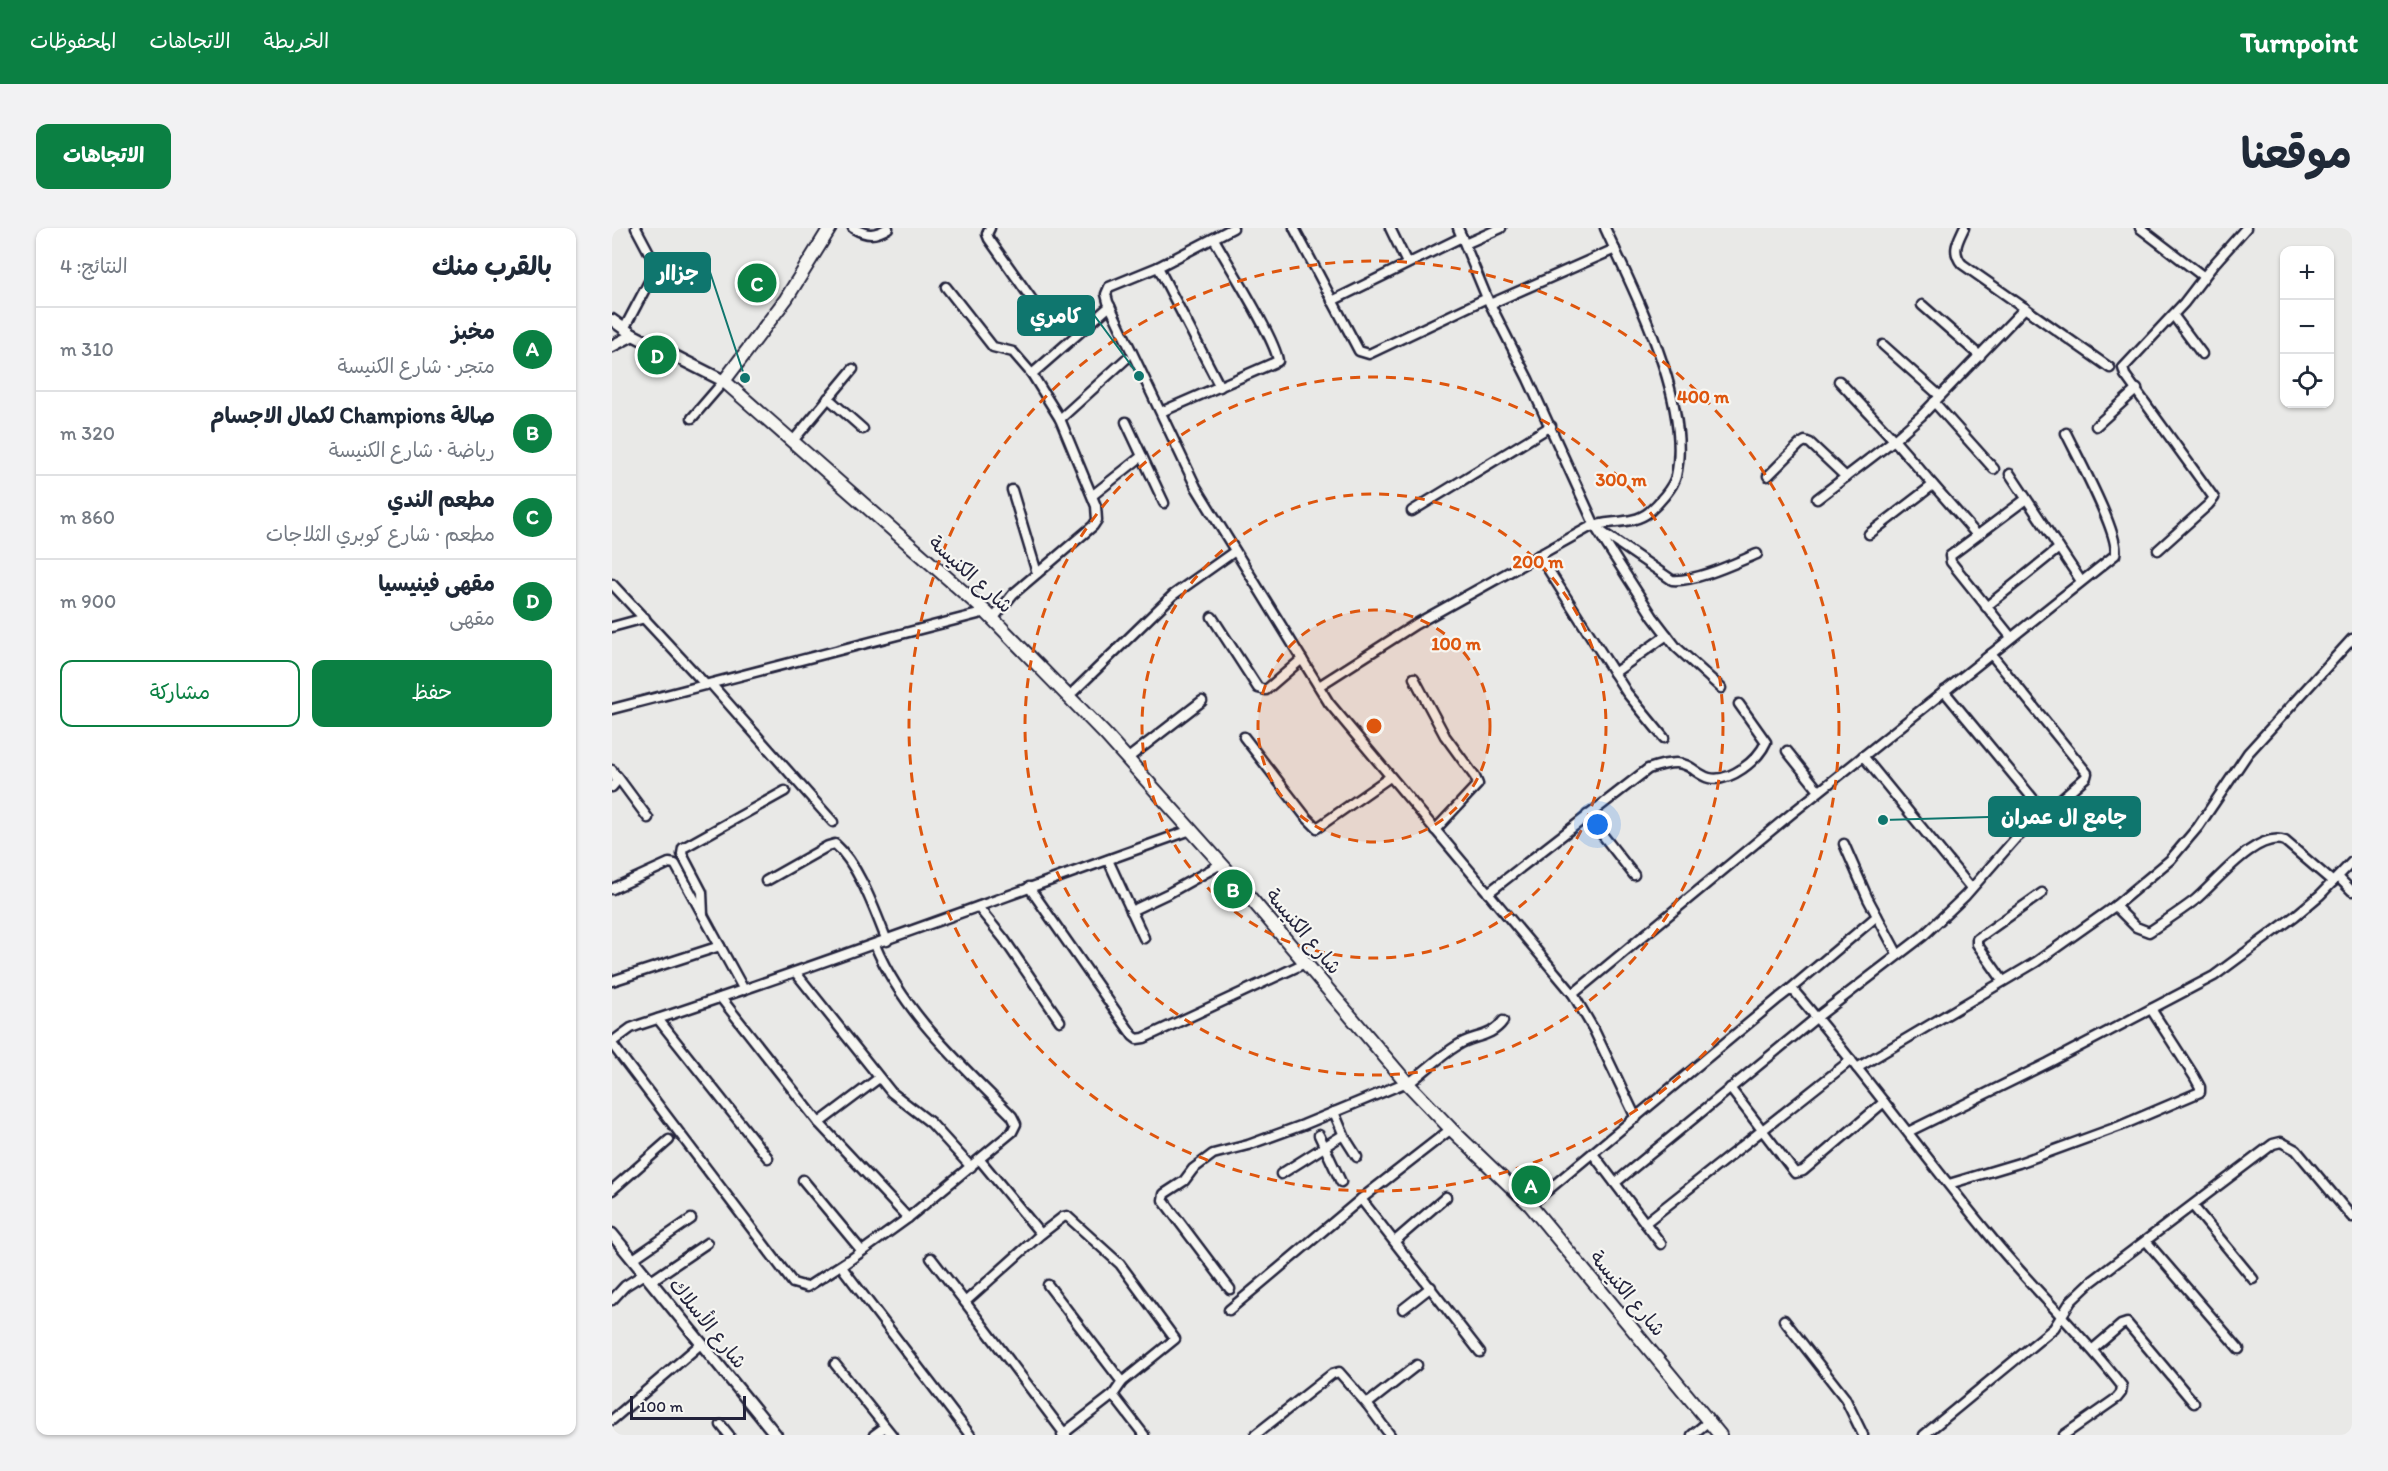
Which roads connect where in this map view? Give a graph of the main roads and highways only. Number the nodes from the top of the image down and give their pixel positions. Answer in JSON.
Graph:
{"nodes":[{"id":1,"x":830,"y":228,"type":"edge"},
{"id":2,"x":1720,"y":1435,"type":"edge"}],
"edges":[{"from":1,"to":2,"type":"main road","name":"شارع الكنيسة"}]}
